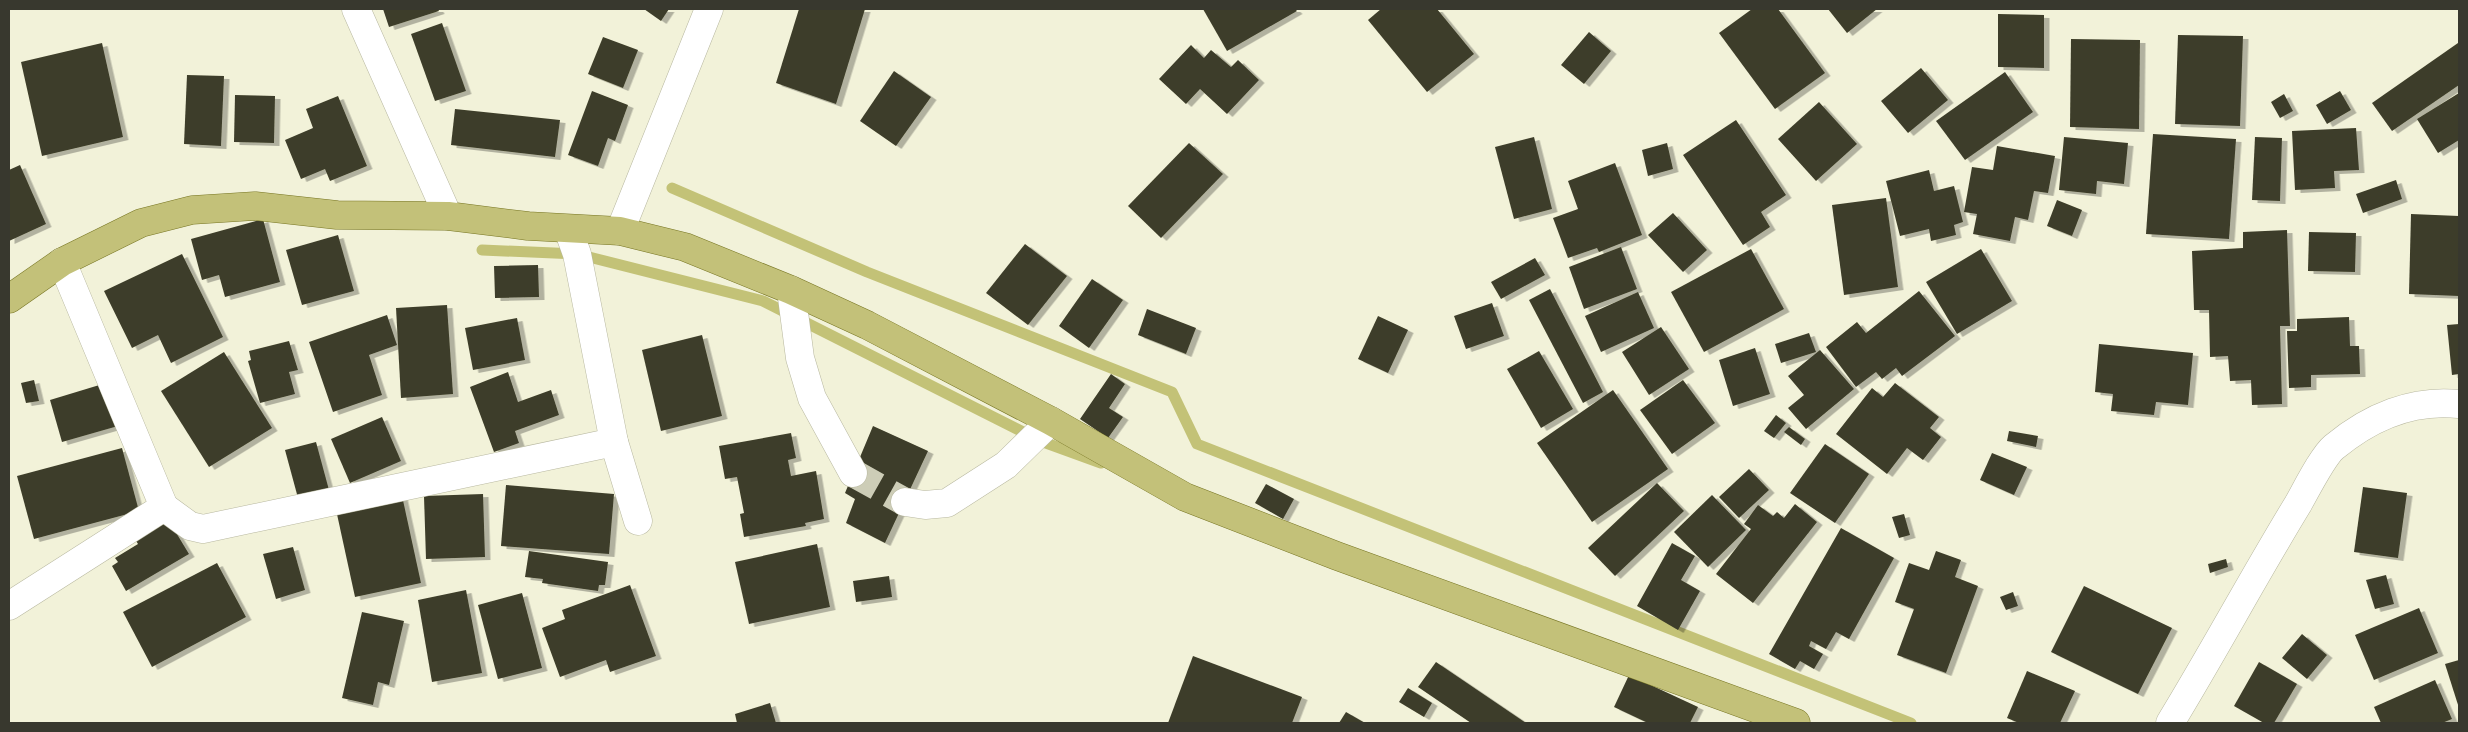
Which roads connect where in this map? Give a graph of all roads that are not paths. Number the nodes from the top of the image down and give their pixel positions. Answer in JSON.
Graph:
{"nodes":[{"id":1,"x":356,"y":9,"type":"edge"},
{"id":2,"x":709,"y":9,"type":"edge"},
{"id":3,"x":448,"y":216,"type":"junction"},
{"id":4,"x":568,"y":229,"type":"junction"},
{"id":5,"x":620,"y":231,"type":"junction"},
{"id":6,"x":62,"y":262,"type":"junction"},
{"id":7,"x":790,"y":290,"type":"junction"},
{"id":8,"x":9,"y":299,"type":"edge"},
{"id":9,"x":2459,"y":404,"type":"edge"},
{"id":10,"x":1050,"y":421,"type":"junction"},
{"id":11,"x":614,"y":442,"type":"junction"},
{"id":12,"x":853,"y":473,"type":"tunnel mouth"},
{"id":13,"x":905,"y":502,"type":"tunnel mouth"},
{"id":14,"x":164,"y":507,"type":"junction"},
{"id":15,"x":638,"y":521,"type":"dead end"},
{"id":16,"x":9,"y":606,"type":"edge"},
{"id":17,"x":1796,"y":723,"type":"edge"},
{"id":18,"x":2170,"y":723,"type":"edge"}],
"edges":[{"from":1,"to":3,"type":"street"},
{"from":2,"to":5,"type":"street"},
{"from":3,"to":4,"type":"main road"},
{"from":3,"to":6,"type":"main road"},
{"from":4,"to":5,"type":"main road"},
{"from":4,"to":11,"type":"street"},
{"from":5,"to":7,"type":"main road"},
{"from":6,"to":8,"type":"main road"},
{"from":6,"to":14,"type":"street"},
{"from":7,"to":10,"type":"main road"},
{"from":7,"to":12,"type":"street"},
{"from":9,"to":18,"type":"street"},
{"from":10,"to":13,"type":"street"},
{"from":10,"to":17,"type":"main road"},
{"from":11,"to":14,"type":"street"},
{"from":11,"to":15,"type":"street"},
{"from":14,"to":16,"type":"street"}]}
